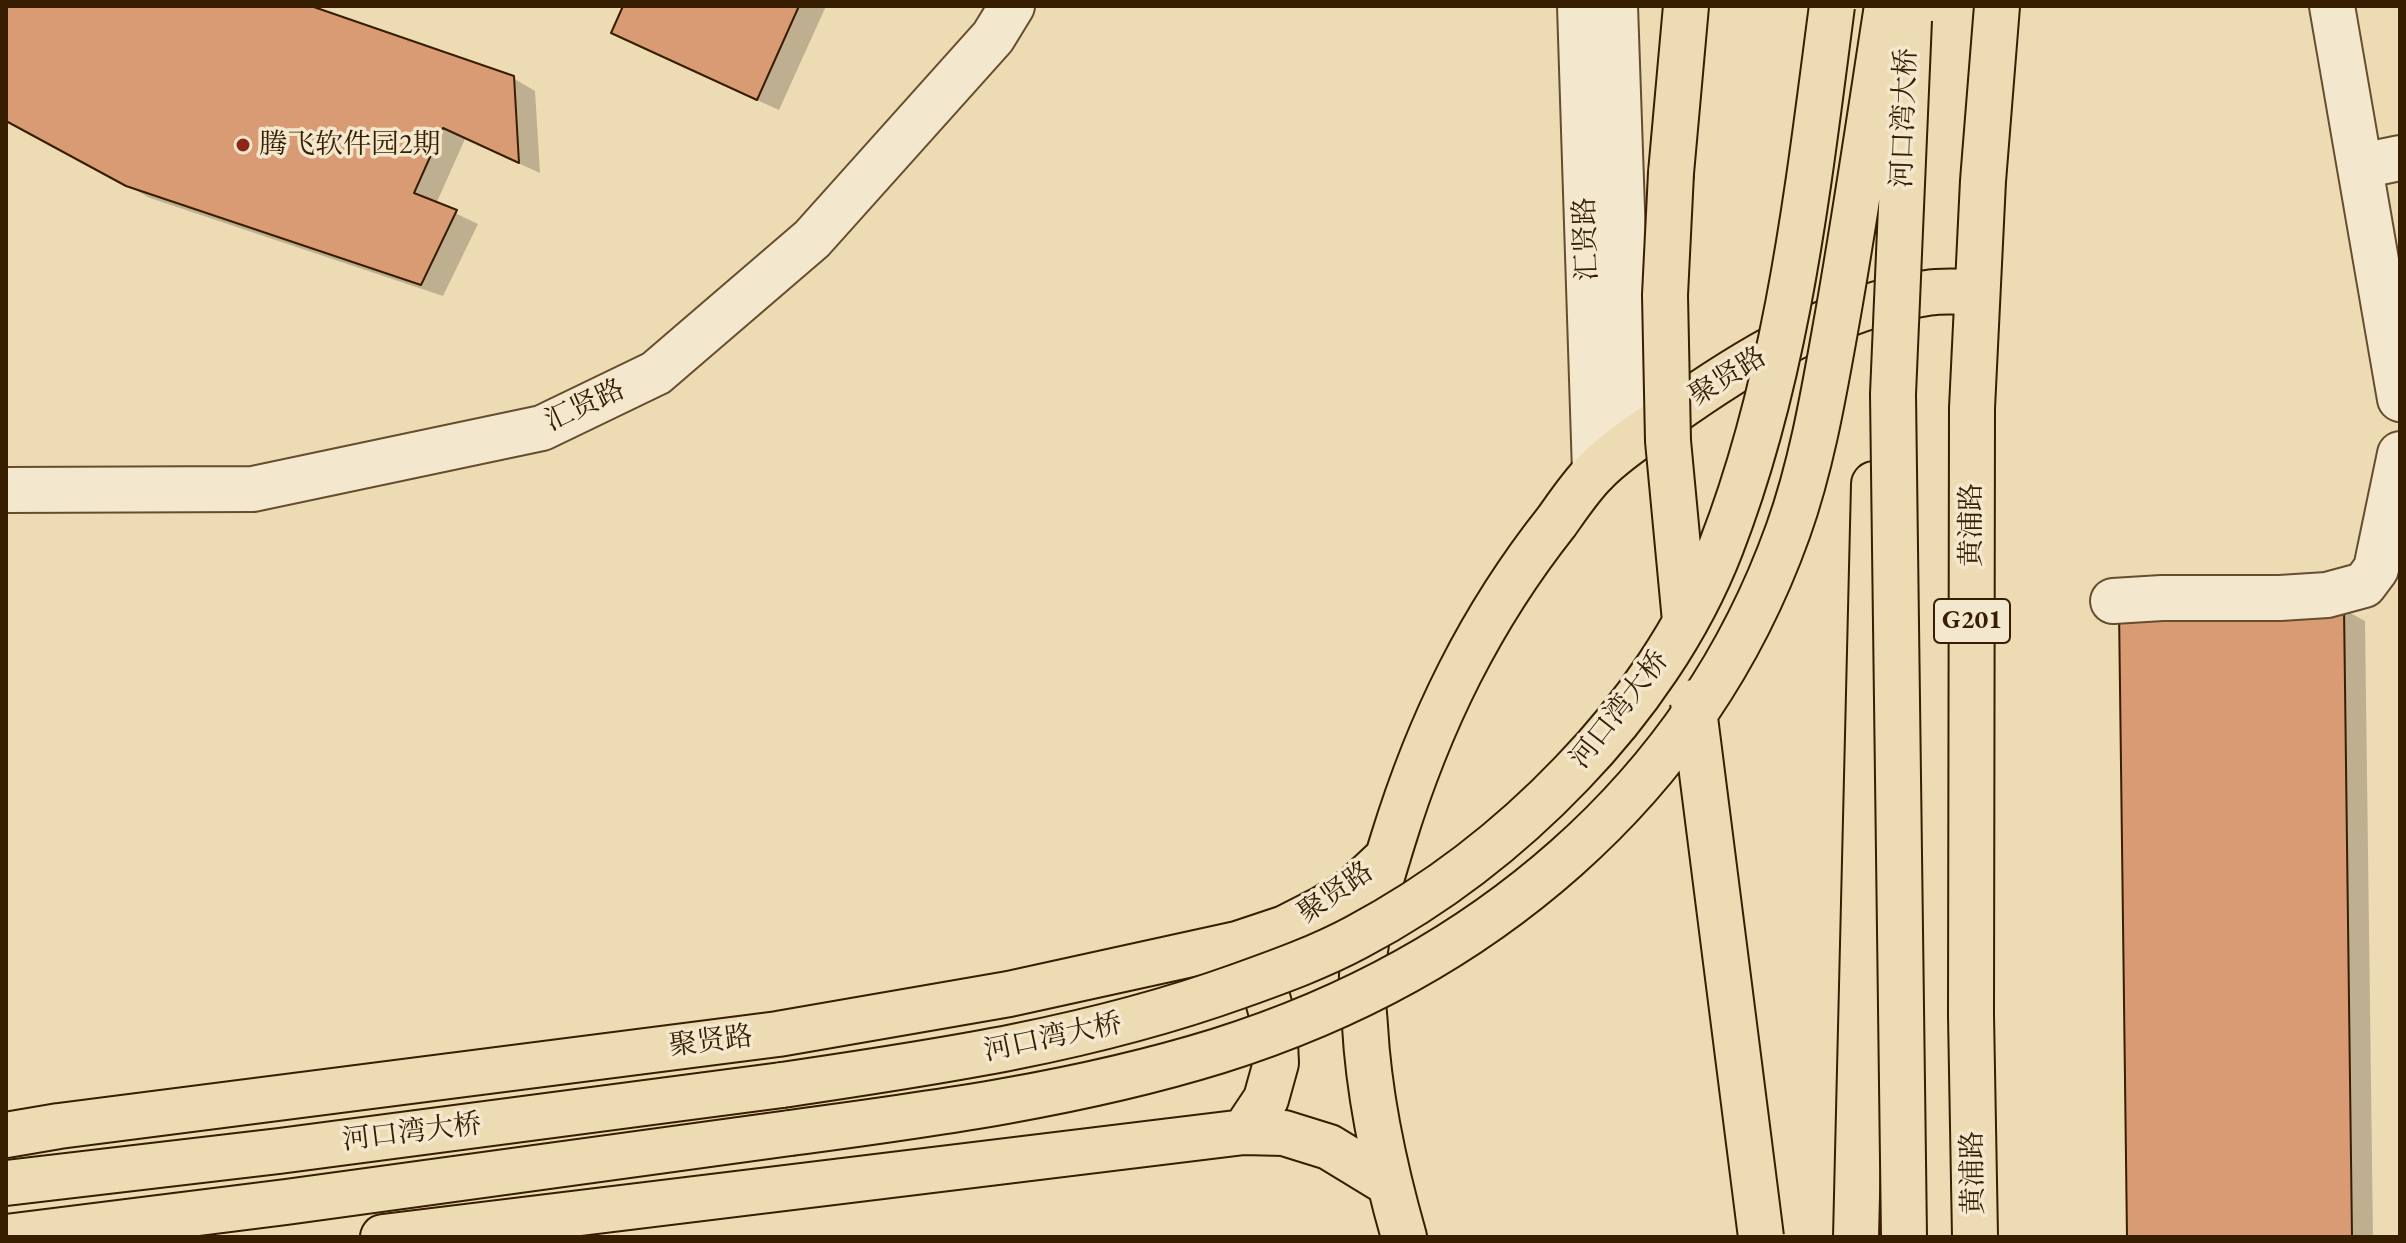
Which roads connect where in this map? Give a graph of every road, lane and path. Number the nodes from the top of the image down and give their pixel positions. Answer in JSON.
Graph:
{"nodes":[{"id":1,"x":1012,"y":6,"type":"edge"},
{"id":2,"x":1580,"y":6,"type":"edge"},
{"id":3,"x":1615,"y":6,"type":"edge"},
{"id":4,"x":1686,"y":6,"type":"edge"},
{"id":5,"x":1832,"y":6,"type":"edge"},
{"id":6,"x":1888,"y":6,"type":"edge"},
{"id":7,"x":1910,"y":6,"type":"edge"},
{"id":8,"x":1997,"y":6,"type":"edge"},
{"id":9,"x":2332,"y":6,"type":"edge"},
{"id":10,"x":2380,"y":162,"type":"edge"},
{"id":11,"x":1977,"y":292,"type":"junction"},
{"id":12,"x":1879,"y":303,"type":"junction"},
{"id":13,"x":2400,"y":399,"type":"edge"},
{"id":14,"x":1630,"y":442,"type":"junction"},
{"id":15,"x":2400,"y":454,"type":"edge"},
{"id":16,"x":1595,"y":472,"type":"junction"},
{"id":17,"x":6,"y":490,"type":"edge"},
{"id":18,"x":2113,"y":601,"type":"dead end"},
{"id":19,"x":1388,"y":857,"type":"junction"},
{"id":20,"x":1237,"y":944,"type":"junction"},
{"id":21,"x":1244,"y":1132,"type":"junction"},
{"id":22,"x":6,"y":1135,"type":"edge"},
{"id":23,"x":6,"y":1183,"type":"edge"},
{"id":24,"x":1388,"y":1183,"type":"junction"},
{"id":25,"x":6,"y":1237,"type":"edge"},
{"id":26,"x":383,"y":1237,"type":"edge"},
{"id":27,"x":1404,"y":1237,"type":"edge"},
{"id":28,"x":1761,"y":1237,"type":"edge"},
{"id":29,"x":1856,"y":1237,"type":"edge"},
{"id":30,"x":1904,"y":1237,"type":"edge"},
{"id":31,"x":1975,"y":1237,"type":"edge"}],
"edges":[{"from":1,"to":17,"type":"street","name":"汇贤路"},
{"from":2,"to":16,"type":"street","name":"汇贤路"},
{"from":3,"to":14,"type":"street","name":"汇贤路"},
{"from":4,"to":28,"type":"main road","name":"河口湾大桥","bridge":true},
{"from":5,"to":23,"type":"main road","name":"河口湾大桥","bridge":true},
{"from":6,"to":12,"type":"main road"},
{"from":6,"to":25,"type":"main road","name":"河口湾大桥","bridge":true},
{"from":7,"to":30,"type":"main road","name":"河口湾大桥","bridge":true},
{"from":8,"to":11,"type":"main road","name":"黄浦路","number":"G201"},
{"from":9,"to":10,"type":"street"},
{"from":10,"to":13,"type":"street"},
{"from":11,"to":12,"type":"main road","name":"聚贤路"},
{"from":11,"to":31,"type":"main road","name":"黄浦路","number":"G201"},
{"from":12,"to":14,"type":"main road","name":"聚贤路"},
{"from":12,"to":29,"type":"main road"},
{"from":14,"to":16,"type":"main road","name":"聚贤路"},
{"from":15,"to":18,"type":"street"},
{"from":16,"to":19,"type":"main road","name":"聚贤路"},
{"from":19,"to":20,"type":"main road","name":"聚贤路"},
{"from":19,"to":24,"type":"main road","name":"聚贤路"},
{"from":20,"to":21,"type":"main road"},
{"from":20,"to":22,"type":"main road","name":"聚贤路"},
{"from":21,"to":24,"type":"main road"},
{"from":21,"to":26,"type":"main road"},
{"from":24,"to":27,"type":"main road","name":"聚贤路"}]}
